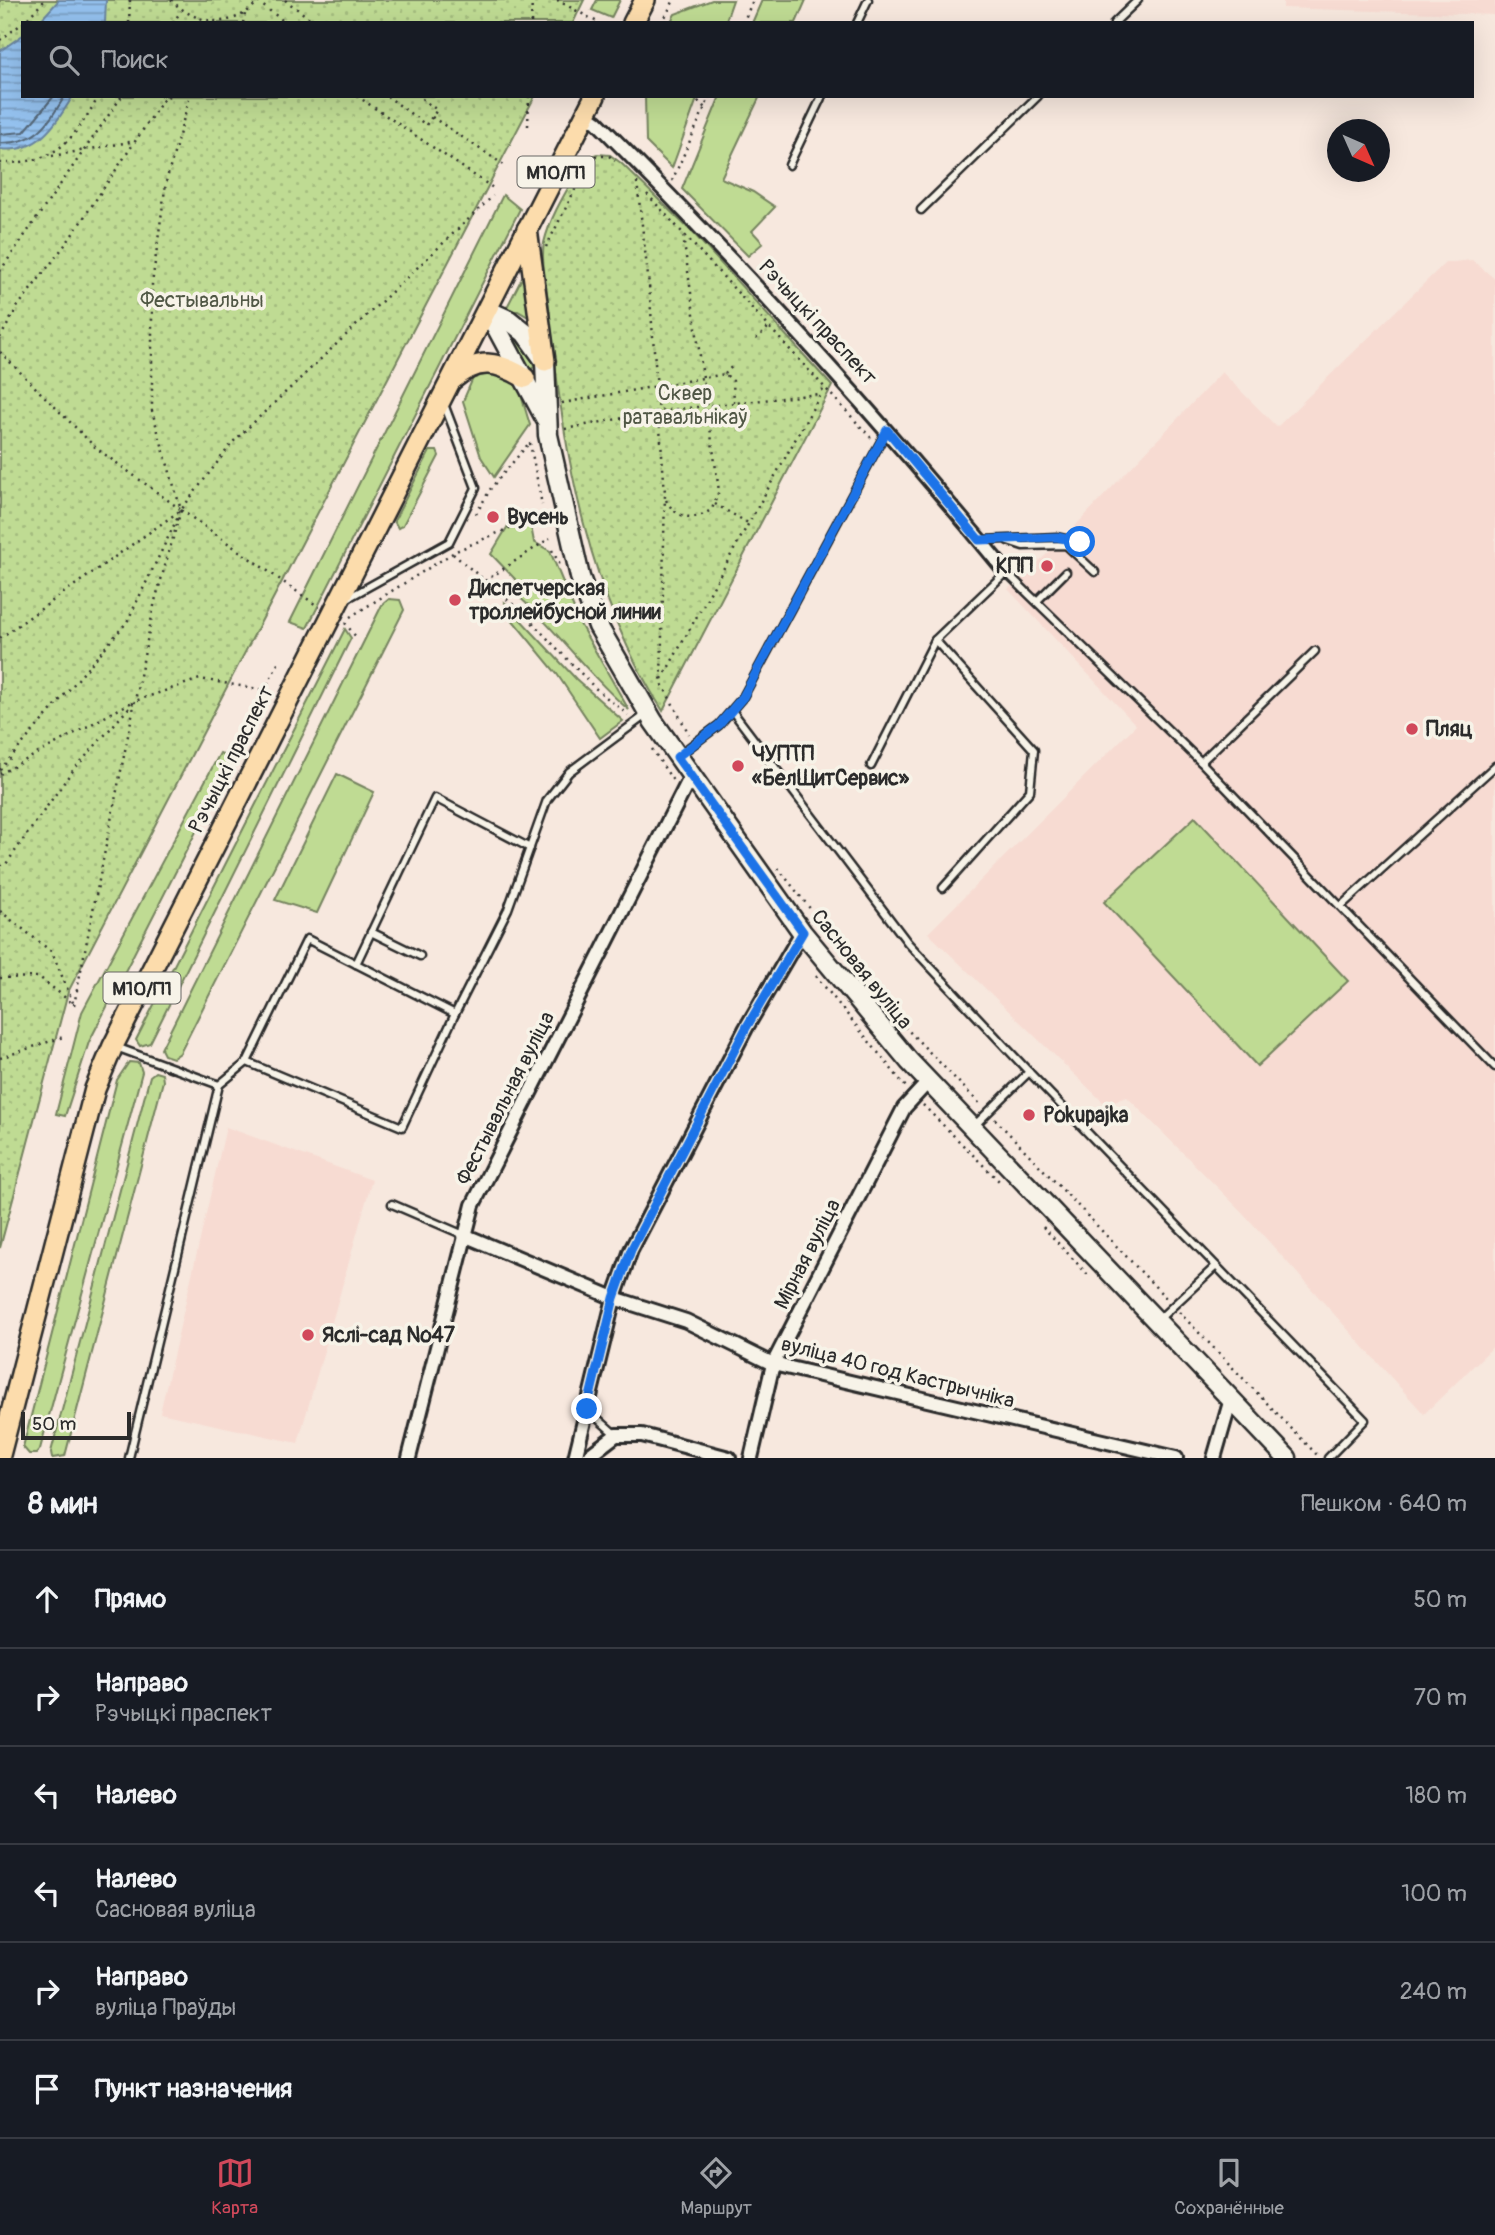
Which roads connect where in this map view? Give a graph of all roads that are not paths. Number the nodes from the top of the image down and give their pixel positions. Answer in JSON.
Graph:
{"nodes":[{"id":1,"x":645,"y":0,"type":"edge"},
{"id":2,"x":868,"y":0,"type":"edge"},
{"id":3,"x":1138,"y":0,"type":"edge"},
{"id":4,"x":634,"y":21,"type":"edge"},
{"id":5,"x":858,"y":21,"type":"edge"},
{"id":6,"x":1116,"y":21,"type":"edge"},
{"id":7,"x":594,"y":98,"type":"edge"},
{"id":8,"x":821,"y":98,"type":"edge"},
{"id":9,"x":1036,"y":98,"type":"edge"},
{"id":10,"x":585,"y":114,"type":"junction"},
{"id":11,"x":789,"y":165,"type":"dead end"},
{"id":12,"x":921,"y":210,"type":"dead end"},
{"id":13,"x":527,"y":229,"type":"junction"},
{"id":14,"x":487,"y":310,"type":"junction"},
{"id":15,"x":544,"y":360,"type":"junction"},
{"id":16,"x":525,"y":378,"type":"junction"},
{"id":17,"x":444,"y":391,"type":"junction"},
{"id":18,"x":545,"y":418,"type":"junction"},
{"id":19,"x":887,"y":430,"type":"junction"},
{"id":20,"x":979,"y":540,"type":"junction"},
{"id":21,"x":1006,"y":540,"type":"junction"},
{"id":22,"x":1080,"y":542,"type":"dead end"},
{"id":23,"x":1006,"y":572,"type":"junction"},
{"id":24,"x":1066,"y":572,"type":"dead end"},
{"id":25,"x":1095,"y":572,"type":"dead end"},
{"id":26,"x":1037,"y":601,"type":"junction"},
{"id":27,"x":329,"y":606,"type":"junction"},
{"id":28,"x":935,"y":639,"type":"junction"},
{"id":29,"x":1315,"y":651,"type":"dead end"},
{"id":30,"x":733,"y":712,"type":"junction"},
{"id":31,"x":642,"y":717,"type":"junction"},
{"id":32,"x":683,"y":752,"type":"junction"},
{"id":33,"x":1201,"y":762,"type":"junction"},
{"id":34,"x":871,"y":766,"type":"dead end"},
{"id":35,"x":1495,"y":766,"type":"edge"},
{"id":36,"x":691,"y":776,"type":"junction"},
{"id":37,"x":530,"y":848,"type":"junction"},
{"id":38,"x":943,"y":888,"type":"dead end"},
{"id":39,"x":1341,"y":906,"type":"junction"},
{"id":40,"x":371,"y":932,"type":"junction"},
{"id":41,"x":803,"y":932,"type":"junction"},
{"id":42,"x":421,"y":956,"type":"dead end"},
{"id":43,"x":356,"y":964,"type":"junction"},
{"id":44,"x":455,"y":1014,"type":"junction"},
{"id":45,"x":113,"y":1046,"type":"junction"},
{"id":46,"x":247,"y":1062,"type":"junction"},
{"id":47,"x":1495,"y":1068,"type":"edge"},
{"id":48,"x":1029,"y":1072,"type":"junction"},
{"id":49,"x":928,"y":1082,"type":"junction"},
{"id":50,"x":219,"y":1085,"type":"junction"},
{"id":51,"x":972,"y":1128,"type":"junction"},
{"id":52,"x":392,"y":1204,"type":"dead end"},
{"id":53,"x":464,"y":1235,"type":"junction"},
{"id":54,"x":1216,"y":1266,"type":"junction"},
{"id":55,"x":614,"y":1298,"type":"junction"},
{"id":56,"x":1156,"y":1321,"type":"junction"},
{"id":57,"x":773,"y":1364,"type":"junction"},
{"id":58,"x":1231,"y":1399,"type":"junction"},
{"id":59,"x":587,"y":1409,"type":"junction"},
{"id":60,"x":616,"y":1435,"type":"junction"},
{"id":61,"x":0,"y":1455,"type":"edge"},
{"id":62,"x":129,"y":1458,"type":"edge"},
{"id":63,"x":409,"y":1458,"type":"edge"},
{"id":64,"x":575,"y":1458,"type":"edge"},
{"id":65,"x":586,"y":1458,"type":"edge"},
{"id":66,"x":729,"y":1458,"type":"edge"},
{"id":67,"x":751,"y":1458,"type":"edge"},
{"id":68,"x":1176,"y":1458,"type":"edge"},
{"id":69,"x":1214,"y":1458,"type":"edge"},
{"id":70,"x":1287,"y":1458,"type":"edge"},
{"id":71,"x":1328,"y":1458,"type":"edge"}],
"edges":[{"from":1,"to":4,"type":"main road"},
{"from":2,"to":5,"type":"lane"},
{"from":3,"to":6,"type":"lane"},
{"from":7,"to":10,"type":"main road","name":"Рэчыцкі праспект","number":"М10/П1"},
{"from":8,"to":11,"type":"lane"},
{"from":9,"to":12,"type":"lane"},
{"from":10,"to":13,"type":"main road","name":"Рэчыцкі праспект","number":"М10/П1"},
{"from":10,"to":19,"type":"street","name":"Рэчыцкі праспект"},
{"from":13,"to":14,"type":"main road","name":"Рэчыцкі праспект","number":"М10/П1"},
{"from":13,"to":15,"type":"main road"},
{"from":14,"to":15,"type":"main road"},
{"from":14,"to":16,"type":"main road","name":"Сасновая вуліца"},
{"from":14,"to":17,"type":"main road","name":"Рэчыцкі праспект","number":"М10/П1"},
{"from":15,"to":18,"type":"main road","name":"Сасновая вуліца"},
{"from":16,"to":17,"type":"main road"},
{"from":16,"to":18,"type":"main road","name":"Сасновая вуліца"},
{"from":17,"to":27,"type":"main road","name":"Рэчыцкі праспект","number":"М10/П1"},
{"from":17,"to":27,"type":"lane"},
{"from":18,"to":31,"type":"main road","name":"Сасновая вуліца"},
{"from":19,"to":20,"type":"street","name":"Рэчыцкі праспект"},
{"from":19,"to":30,"type":"lane"},
{"from":20,"to":21,"type":"lane"},
{"from":20,"to":23,"type":"street","name":"Рэчыцкі праспект"},
{"from":21,"to":22,"type":"lane"},
{"from":21,"to":25,"type":"lane"},
{"from":23,"to":26,"type":"lane"},
{"from":23,"to":28,"type":"lane"},
{"from":24,"to":26,"type":"lane"},
{"from":26,"to":33,"type":"lane"},
{"from":27,"to":45,"type":"main road","name":"Рэчыцкі праспект","number":"М10/П1"},
{"from":28,"to":34,"type":"lane"},
{"from":28,"to":38,"type":"lane"},
{"from":29,"to":33,"type":"lane"},
{"from":30,"to":32,"type":"lane"},
{"from":30,"to":48,"type":"lane"},
{"from":31,"to":32,"type":"main road","name":"Сасновая вуліца"},
{"from":31,"to":37,"type":"lane"},
{"from":32,"to":36,"type":"main road","name":"Сасновая вуліца"},
{"from":33,"to":39,"type":"lane"},
{"from":35,"to":39,"type":"lane"},
{"from":36,"to":41,"type":"main road","name":"Сасновая вуліца"},
{"from":36,"to":53,"type":"street","name":"Фестывальная вуліца"},
{"from":37,"to":40,"type":"lane"},
{"from":37,"to":44,"type":"lane"},
{"from":39,"to":47,"type":"lane"},
{"from":40,"to":42,"type":"lane"},
{"from":40,"to":43,"type":"lane"},
{"from":41,"to":49,"type":"main road","name":"Сасновая вуліца"},
{"from":41,"to":55,"type":"street"},
{"from":43,"to":44,"type":"lane"},
{"from":43,"to":46,"type":"lane"},
{"from":44,"to":46,"type":"lane"},
{"from":45,"to":50,"type":"lane"},
{"from":45,"to":61,"type":"main road","name":"Рэчыцкі праспект","number":"М10/П1"},
{"from":46,"to":50,"type":"lane"},
{"from":48,"to":51,"type":"lane"},
{"from":48,"to":54,"type":"lane"},
{"from":49,"to":51,"type":"main road","name":"Сасновая вуліца"},
{"from":49,"to":57,"type":"street","name":"Мірная вуліца"},
{"from":50,"to":62,"type":"lane"},
{"from":51,"to":56,"type":"main road","name":"Сасновая вуліца"},
{"from":52,"to":53,"type":"lane"},
{"from":53,"to":55,"type":"street","name":"вуліца 40 год Кастрычніка"},
{"from":53,"to":63,"type":"street","name":"Фестывальная вуліца"},
{"from":54,"to":56,"type":"lane"},
{"from":54,"to":71,"type":"lane"},
{"from":55,"to":57,"type":"street","name":"вуліца 40 год Кастрычніка"},
{"from":55,"to":59,"type":"street"},
{"from":56,"to":58,"type":"main road","name":"Сасновая вуліца"},
{"from":57,"to":67,"type":"street","name":"Мірная вуліца"},
{"from":57,"to":68,"type":"street","name":"вуліца 40 год Кастрычніка"},
{"from":58,"to":69,"type":"street"},
{"from":58,"to":70,"type":"main road","name":"Сасновая вуліца"},
{"from":59,"to":60,"type":"lane"},
{"from":59,"to":64,"type":"street"},
{"from":60,"to":65,"type":"street"},
{"from":60,"to":66,"type":"street"}]}
